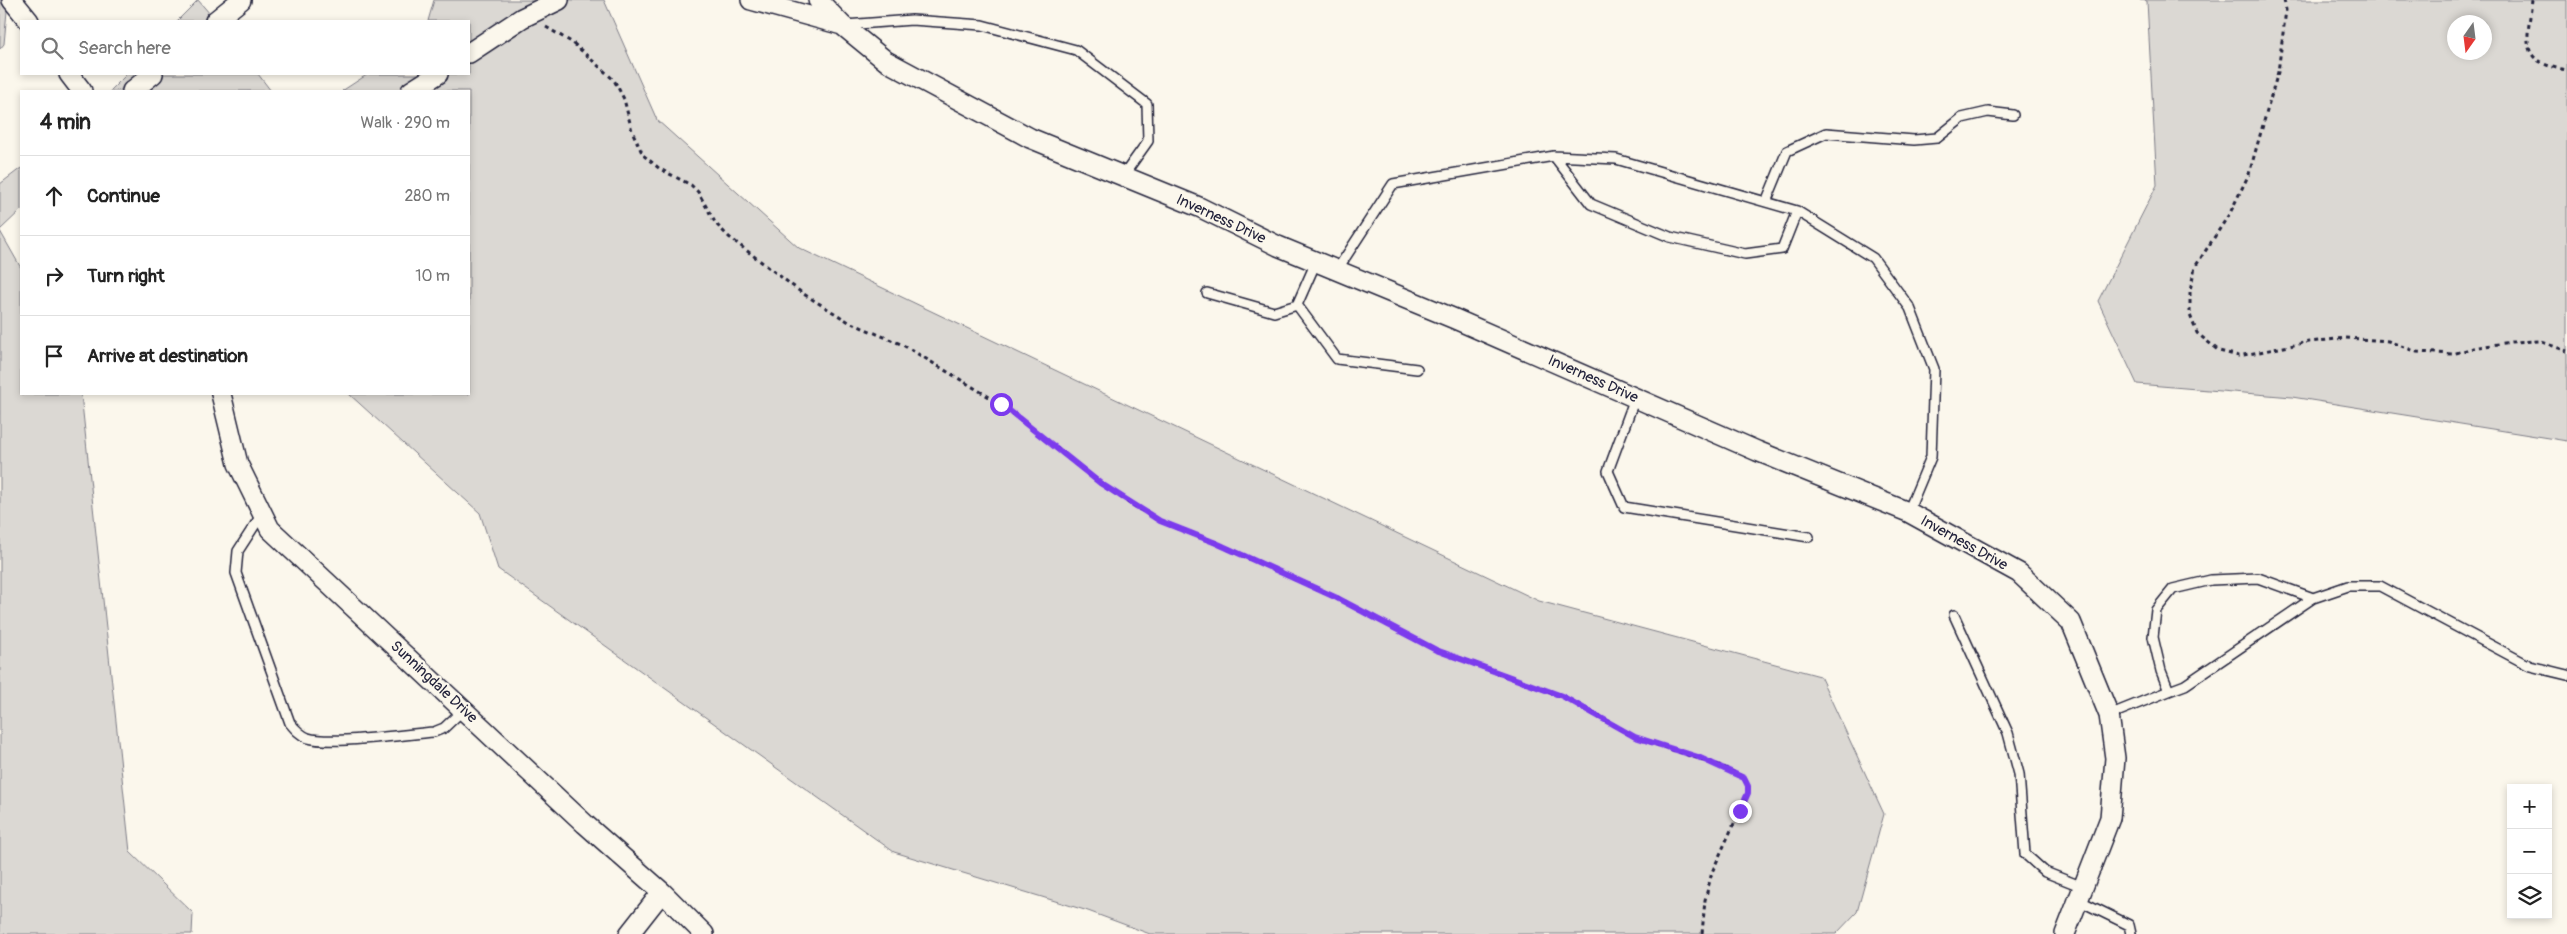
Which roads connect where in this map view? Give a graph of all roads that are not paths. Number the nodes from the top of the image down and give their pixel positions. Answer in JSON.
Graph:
{"nodes":[{"id":1,"x":12,"y":0,"type":"edge"},
{"id":2,"x":241,"y":0,"type":"edge"},
{"id":3,"x":559,"y":0,"type":"edge"},
{"id":4,"x":752,"y":0,"type":"edge"},
{"id":5,"x":818,"y":0,"type":"edge"},
{"id":6,"x":28,"y":20,"type":"edge"},
{"id":7,"x":217,"y":20,"type":"edge"},
{"id":8,"x":842,"y":25,"type":"junction"},
{"id":9,"x":470,"y":52,"type":"edge"},
{"id":10,"x":70,"y":75,"type":"edge"},
{"id":11,"x":151,"y":75,"type":"edge"},
{"id":12,"x":436,"y":75,"type":"edge"},
{"id":13,"x":81,"y":90,"type":"edge"},
{"id":14,"x":133,"y":90,"type":"edge"},
{"id":15,"x":413,"y":90,"type":"edge"},
{"id":16,"x":2013,"y":115,"type":"dead end"},
{"id":17,"x":1554,"y":156,"type":"junction"},
{"id":18,"x":1123,"y":177,"type":"junction"},
{"id":19,"x":1766,"y":202,"type":"junction"},
{"id":20,"x":1797,"y":211,"type":"junction"},
{"id":21,"x":1316,"y":262,"type":"junction"},
{"id":22,"x":1337,"y":270,"type":"junction"},
{"id":23,"x":1207,"y":293,"type":"dead end"},
{"id":24,"x":1297,"y":305,"type":"junction"},
{"id":25,"x":1417,"y":369,"type":"dead end"},
{"id":26,"x":221,"y":395,"type":"edge"},
{"id":27,"x":1635,"y":398,"type":"junction"},
{"id":28,"x":1908,"y":512,"type":"junction"},
{"id":29,"x":262,"y":514,"type":"junction"},
{"id":30,"x":1809,"y":537,"type":"dead end"},
{"id":31,"x":2313,"y":598,"type":"junction"},
{"id":32,"x":1954,"y":615,"type":"dead end"},
{"id":33,"x":2567,"y":675,"type":"edge"},
{"id":34,"x":2169,"y":691,"type":"junction"},
{"id":35,"x":463,"y":710,"type":"junction"},
{"id":36,"x":2109,"y":715,"type":"junction"},
{"id":37,"x":662,"y":892,"type":"junction"},
{"id":38,"x":2080,"y":894,"type":"junction"},
{"id":39,"x":629,"y":934,"type":"edge"},
{"id":40,"x":704,"y":934,"type":"edge"},
{"id":41,"x":2065,"y":934,"type":"edge"},
{"id":42,"x":2131,"y":934,"type":"edge"}],
"edges":[{"from":1,"to":6,"type":"street"},
{"from":2,"to":7,"type":"street"},
{"from":3,"to":9,"type":"street"},
{"from":4,"to":8,"type":"street"},
{"from":5,"to":8,"type":"street","name":"Inverness Drive"},
{"from":8,"to":18,"type":"street","name":"Inverness Drive"},
{"from":8,"to":18,"type":"lane"},
{"from":10,"to":13,"type":"street"},
{"from":11,"to":14,"type":"street"},
{"from":12,"to":15,"type":"street"},
{"from":16,"to":19,"type":"lane"},
{"from":17,"to":19,"type":"lane"},
{"from":17,"to":20,"type":"lane"},
{"from":17,"to":22,"type":"lane"},
{"from":18,"to":21,"type":"street","name":"Inverness Drive"},
{"from":19,"to":20,"type":"lane"},
{"from":20,"to":28,"type":"lane"},
{"from":21,"to":22,"type":"street","name":"Inverness Drive"},
{"from":21,"to":24,"type":"lane"},
{"from":22,"to":27,"type":"street","name":"Inverness Drive"},
{"from":23,"to":24,"type":"lane"},
{"from":24,"to":25,"type":"lane"},
{"from":26,"to":29,"type":"street","name":"Sunningdale Drive"},
{"from":27,"to":28,"type":"street","name":"Inverness Drive"},
{"from":27,"to":30,"type":"lane"},
{"from":28,"to":36,"type":"street","name":"Inverness Drive"},
{"from":29,"to":35,"type":"street","name":"Sunningdale Drive"},
{"from":29,"to":35,"type":"lane"},
{"from":31,"to":33,"type":"lane"},
{"from":31,"to":34,"type":"lane"},
{"from":31,"to":34,"type":"lane"},
{"from":32,"to":38,"type":"lane"},
{"from":34,"to":36,"type":"lane"},
{"from":35,"to":37,"type":"street","name":"Sunningdale Drive"},
{"from":36,"to":38,"type":"street","name":"Inverness Drive"},
{"from":37,"to":39,"type":"street"},
{"from":37,"to":40,"type":"street","name":"Sunningdale Drive"},
{"from":38,"to":41,"type":"street","name":"Inverness Drive"},
{"from":38,"to":42,"type":"lane"}]}
